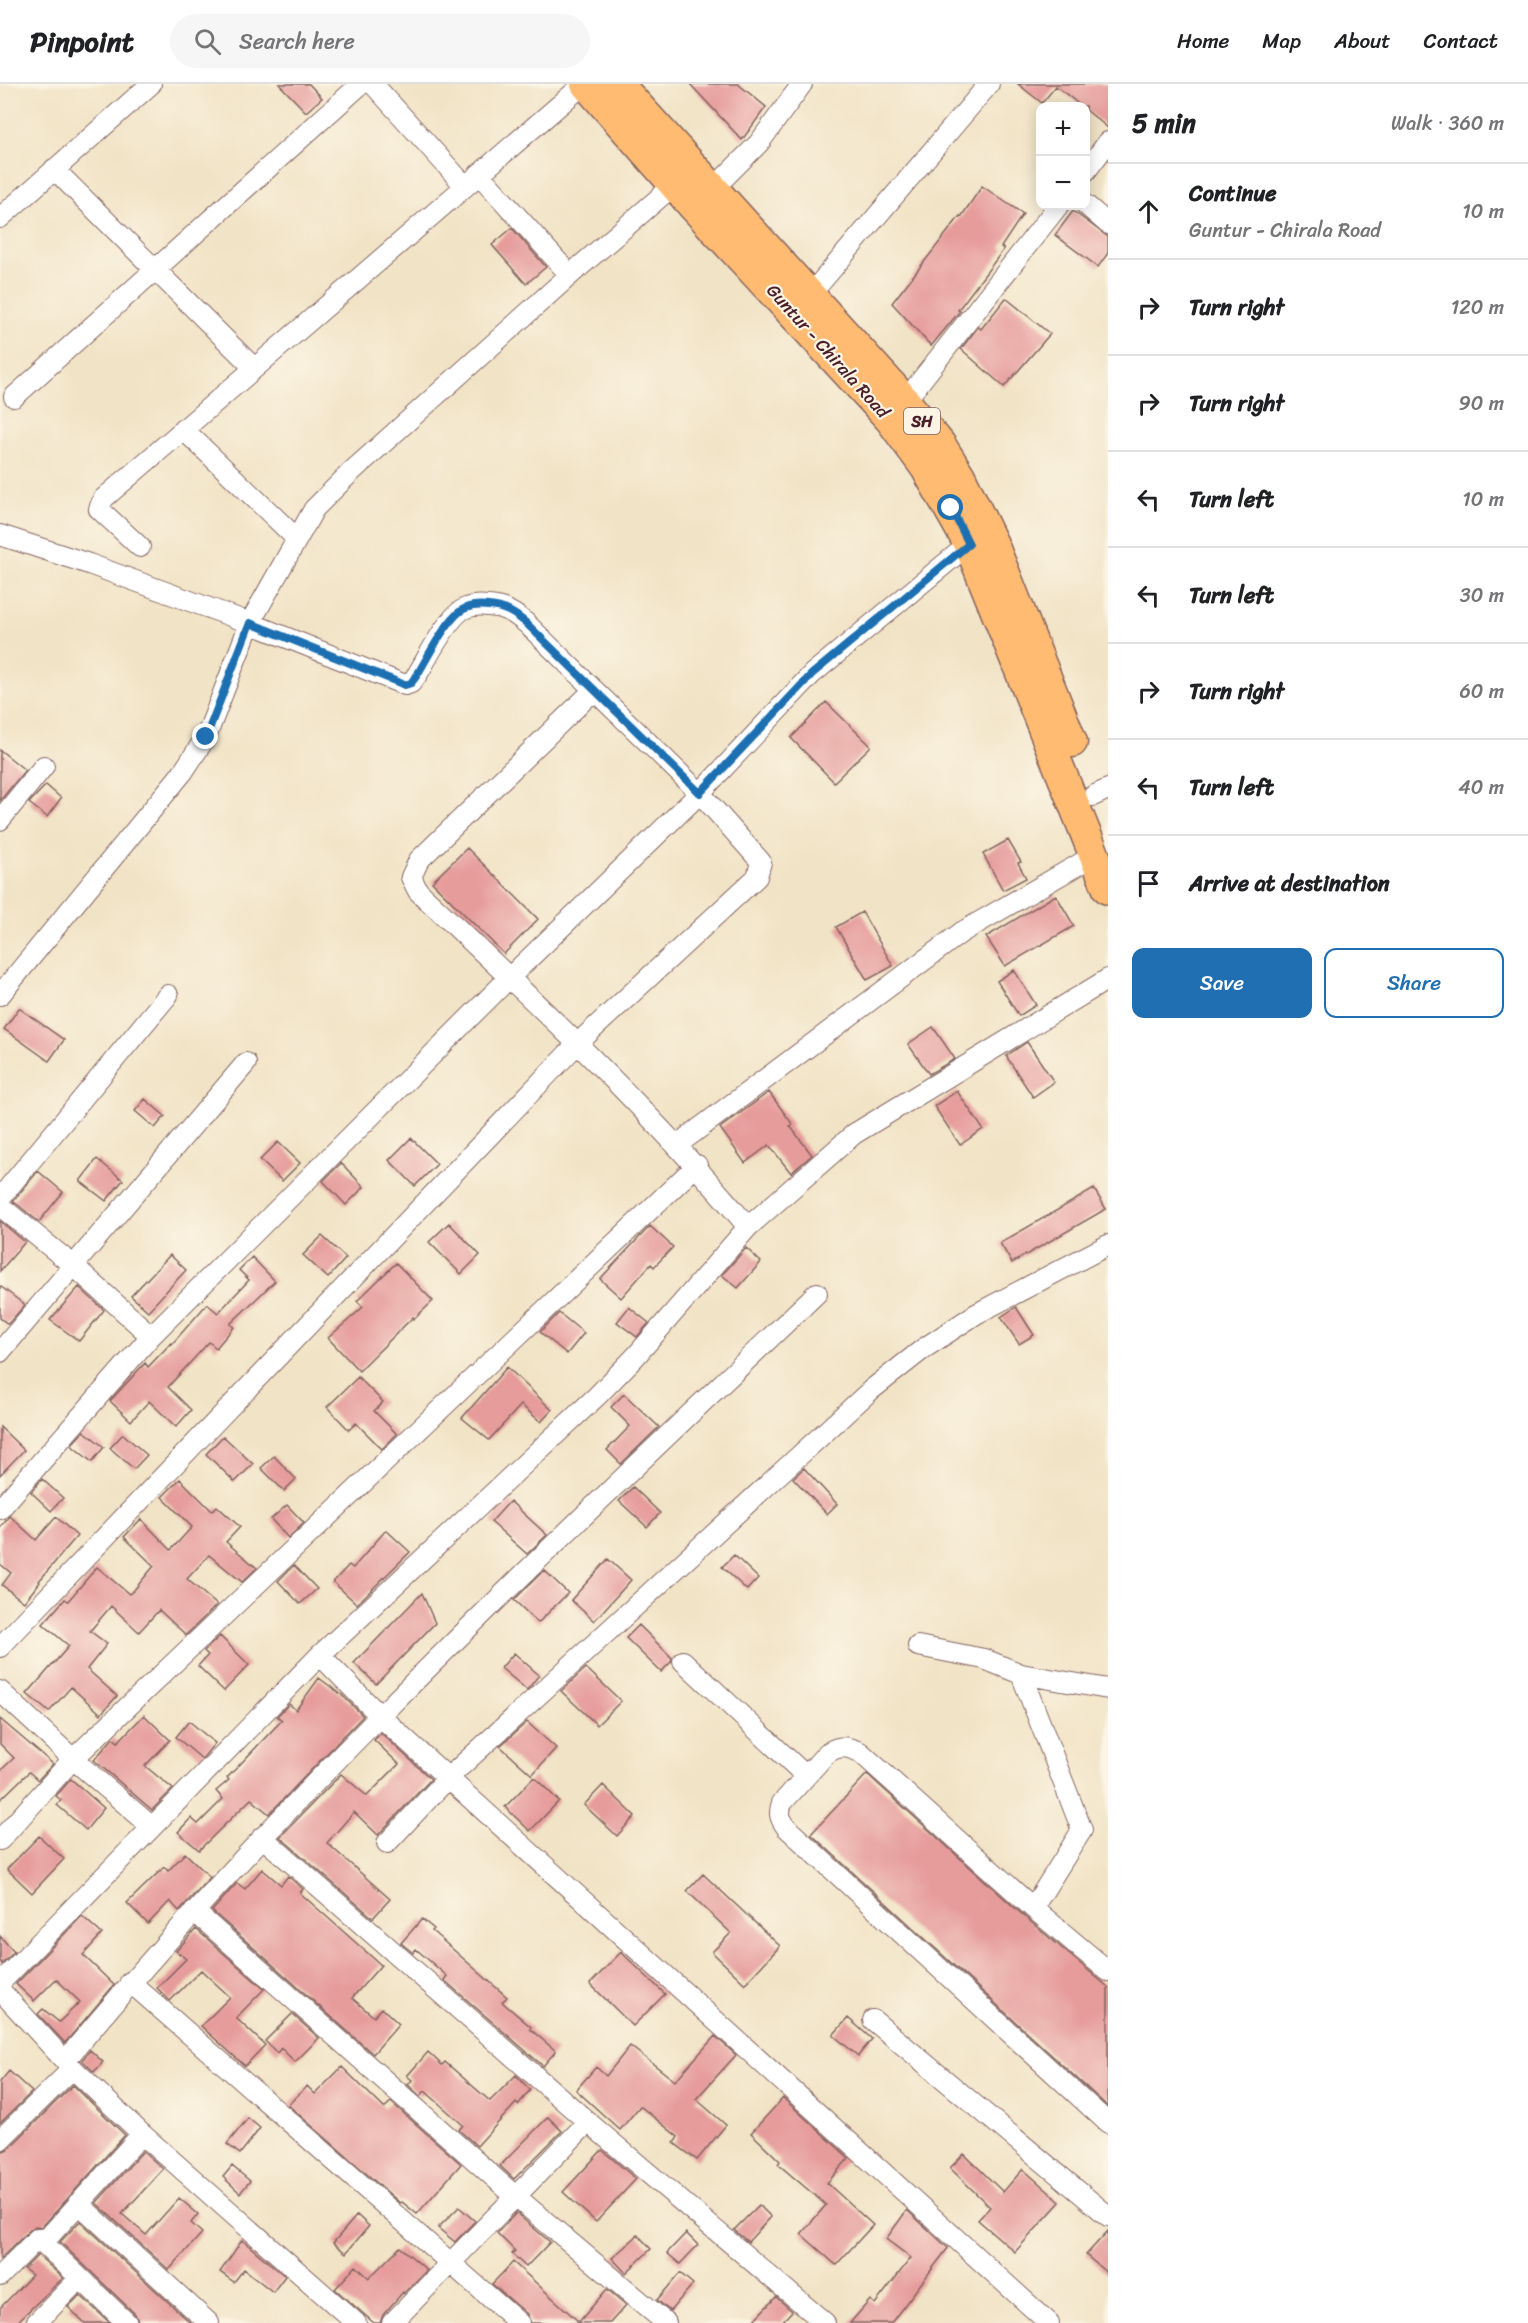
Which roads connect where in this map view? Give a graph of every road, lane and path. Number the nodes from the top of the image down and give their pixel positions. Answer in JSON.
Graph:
{"nodes":[{"id":1,"x":151,"y":84,"type":"edge"},
{"id":2,"x":361,"y":84,"type":"edge"},
{"id":3,"x":373,"y":84,"type":"edge"},
{"id":4,"x":585,"y":84,"type":"edge"},
{"id":5,"x":618,"y":84,"type":"edge"},
{"id":6,"x":801,"y":84,"type":"edge"},
{"id":7,"x":989,"y":84,"type":"edge"},
{"id":8,"x":1108,"y":142,"type":"edge"},
{"id":9,"x":1090,"y":166,"type":"edge"},
{"id":10,"x":54,"y":169,"type":"junction"},
{"id":11,"x":472,"y":180,"type":"junction"},
{"id":12,"x":674,"y":185,"type":"junction"},
{"id":13,"x":704,"y":199,"type":"junction"},
{"id":14,"x":1090,"y":209,"type":"edge"},
{"id":15,"x":1055,"y":210,"type":"edge"},
{"id":16,"x":0,"y":218,"type":"edge"},
{"id":17,"x":1108,"y":224,"type":"edge"},
{"id":18,"x":155,"y":270,"type":"junction"},
{"id":19,"x":570,"y":275,"type":"junction"},
{"id":20,"x":810,"y":296,"type":"junction"},
{"id":21,"x":254,"y":368,"type":"junction"},
{"id":22,"x":14,"y":397,"type":"dead end"},
{"id":23,"x":905,"y":401,"type":"junction"},
{"id":24,"x":183,"y":429,"type":"junction"},
{"id":25,"x":0,"y":535,"type":"edge"},
{"id":26,"x":297,"y":539,"type":"junction"},
{"id":27,"x":969,"y":544,"type":"junction"},
{"id":28,"x":140,"y":547,"type":"dead end"},
{"id":29,"x":250,"y":623,"type":"junction"},
{"id":30,"x":594,"y":690,"type":"junction"},
{"id":31,"x":44,"y":766,"type":"dead end"},
{"id":32,"x":700,"y":793,"type":"junction"},
{"id":33,"x":1101,"y":793,"type":"edge"},
{"id":34,"x":0,"y":820,"type":"edge"},
{"id":35,"x":1101,"y":844,"type":"edge"},
{"id":36,"x":1108,"y":889,"type":"edge"},
{"id":37,"x":510,"y":977,"type":"junction"},
{"id":38,"x":1108,"y":979,"type":"edge"},
{"id":39,"x":0,"y":995,"type":"edge"},
{"id":40,"x":168,"y":995,"type":"dead end"},
{"id":41,"x":578,"y":1043,"type":"junction"},
{"id":42,"x":246,"y":1063,"type":"dead end"},
{"id":43,"x":677,"y":1145,"type":"junction"},
{"id":44,"x":697,"y":1166,"type":"junction"},
{"id":45,"x":0,"y":1198,"type":"edge"},
{"id":46,"x":0,"y":1206,"type":"edge"},
{"id":47,"x":748,"y":1227,"type":"junction"},
{"id":48,"x":1108,"y":1245,"type":"edge"},
{"id":49,"x":74,"y":1266,"type":"junction"},
{"id":50,"x":817,"y":1293,"type":"dead end"},
{"id":51,"x":151,"y":1336,"type":"junction"},
{"id":52,"x":0,"y":1352,"type":"edge"},
{"id":53,"x":0,"y":1509,"type":"edge"},
{"id":54,"x":918,"y":1646,"type":"dead end"},
{"id":55,"x":0,"y":1647,"type":"edge"},
{"id":56,"x":320,"y":1655,"type":"junction"},
{"id":57,"x":683,"y":1660,"type":"dead end"},
{"id":58,"x":1021,"y":1674,"type":"junction"},
{"id":59,"x":1108,"y":1689,"type":"edge"},
{"id":60,"x":3,"y":1701,"type":"edge"},
{"id":61,"x":381,"y":1717,"type":"junction"},
{"id":62,"x":73,"y":1760,"type":"junction"},
{"id":63,"x":806,"y":1776,"type":"junction"},
{"id":64,"x":448,"y":1778,"type":"junction"},
{"id":65,"x":151,"y":1826,"type":"junction"},
{"id":66,"x":262,"y":1837,"type":"junction"},
{"id":67,"x":0,"y":1839,"type":"edge"},
{"id":68,"x":387,"y":1844,"type":"dead end"},
{"id":69,"x":1033,"y":1908,"type":"junction"},
{"id":70,"x":194,"y":1911,"type":"junction"},
{"id":71,"x":1108,"y":1971,"type":"edge"},
{"id":72,"x":130,"y":1982,"type":"junction"},
{"id":73,"x":0,"y":1983,"type":"edge"},
{"id":74,"x":0,"y":1990,"type":"edge"},
{"id":75,"x":873,"y":2020,"type":"dead end"},
{"id":76,"x":69,"y":2065,"type":"junction"},
{"id":77,"x":588,"y":2122,"type":"junction"},
{"id":78,"x":1108,"y":2123,"type":"edge"},
{"id":79,"x":142,"y":2134,"type":"junction"},
{"id":80,"x":0,"y":2140,"type":"edge"},
{"id":81,"x":515,"y":2196,"type":"junction"},
{"id":82,"x":78,"y":2203,"type":"junction"},
{"id":83,"x":1108,"y":2216,"type":"edge"},
{"id":84,"x":43,"y":2243,"type":"junction"},
{"id":85,"x":449,"y":2262,"type":"junction"},
{"id":86,"x":0,"y":2276,"type":"edge"},
{"id":87,"x":79,"y":2278,"type":"junction"},
{"id":88,"x":36,"y":2323,"type":"edge"},
{"id":89,"x":127,"y":2323,"type":"edge"},
{"id":90,"x":209,"y":2323,"type":"edge"},
{"id":91,"x":356,"y":2323,"type":"edge"},
{"id":92,"x":392,"y":2323,"type":"edge"},
{"id":93,"x":519,"y":2323,"type":"edge"},
{"id":94,"x":666,"y":2323,"type":"edge"},
{"id":95,"x":825,"y":2323,"type":"edge"},
{"id":96,"x":1049,"y":2323,"type":"edge"}],
"edges":[{"from":1,"to":10,"type":"street"},
{"from":2,"to":18,"type":"street"},
{"from":3,"to":11,"type":"street"},
{"from":4,"to":11,"type":"street"},
{"from":4,"to":12,"type":"main road","name":"Guntur - Chirala Road","number":"SH"},
{"from":5,"to":13,"type":"main road","name":"Guntur - Chirala Road","number":"SH"},
{"from":6,"to":13,"type":"street"},
{"from":7,"to":20,"type":"street"},
{"from":8,"to":9,"type":"street"},
{"from":10,"to":16,"type":"street"},
{"from":10,"to":18,"type":"street"},
{"from":11,"to":19,"type":"street"},
{"from":11,"to":21,"type":"street"},
{"from":12,"to":13,"type":"main road","name":"Guntur - Chirala Road","number":"SH"},
{"from":12,"to":19,"type":"street"},
{"from":13,"to":20,"type":"main road","name":"Guntur - Chirala Road","number":"SH"},
{"from":13,"to":27,"type":"main road","name":"Guntur - Chirala Road","number":"SH"},
{"from":14,"to":17,"type":"street"},
{"from":15,"to":23,"type":"street"},
{"from":18,"to":21,"type":"street"},
{"from":18,"to":22,"type":"street"},
{"from":19,"to":26,"type":"street"},
{"from":20,"to":23,"type":"main road","name":"Guntur - Chirala Road","number":"SH"},
{"from":21,"to":24,"type":"street"},
{"from":23,"to":33,"type":"main road","name":"Guntur - Chirala Road","number":"SH"},
{"from":24,"to":26,"type":"street"},
{"from":24,"to":28,"type":"street"},
{"from":25,"to":29,"type":"street"},
{"from":26,"to":29,"type":"street"},
{"from":27,"to":32,"type":"street"},
{"from":27,"to":35,"type":"main road","name":"Guntur - Chirala Road","number":"SH"},
{"from":29,"to":30,"type":"street"},
{"from":29,"to":39,"type":"street"},
{"from":30,"to":32,"type":"street"},
{"from":30,"to":37,"type":"street"},
{"from":31,"to":34,"type":"street"},
{"from":32,"to":37,"type":"street"},
{"from":32,"to":41,"type":"street"},
{"from":33,"to":35,"type":"main road","name":"Guntur - Chirala Road","number":"SH"},
{"from":35,"to":36,"type":"main road","name":"Guntur - Chirala Road","number":"SH"},
{"from":35,"to":43,"type":"street"},
{"from":37,"to":41,"type":"street"},
{"from":37,"to":51,"type":"street"},
{"from":38,"to":47,"type":"street"},
{"from":40,"to":45,"type":"street"},
{"from":41,"to":43,"type":"street"},
{"from":41,"to":55,"type":"street"},
{"from":42,"to":49,"type":"street"},
{"from":43,"to":44,"type":"street"},
{"from":44,"to":47,"type":"street"},
{"from":44,"to":62,"type":"street"},
{"from":46,"to":49,"type":"street"},
{"from":47,"to":56,"type":"street"},
{"from":48,"to":64,"type":"street"},
{"from":49,"to":51,"type":"street"},
{"from":49,"to":52,"type":"street"},
{"from":50,"to":61,"type":"street"},
{"from":51,"to":53,"type":"street"},
{"from":54,"to":58,"type":"street"},
{"from":56,"to":61,"type":"street"},
{"from":56,"to":65,"type":"street"},
{"from":57,"to":63,"type":"street"},
{"from":58,"to":59,"type":"street"},
{"from":58,"to":69,"type":"street"},
{"from":60,"to":62,"type":"street"},
{"from":61,"to":64,"type":"street"},
{"from":61,"to":66,"type":"street"},
{"from":62,"to":65,"type":"street"},
{"from":62,"to":67,"type":"street"},
{"from":63,"to":69,"type":"street"},
{"from":63,"to":78,"type":"street"},
{"from":64,"to":68,"type":"street"},
{"from":64,"to":96,"type":"street"},
{"from":65,"to":73,"type":"street"},
{"from":66,"to":70,"type":"street"},
{"from":66,"to":77,"type":"street"},
{"from":69,"to":71,"type":"street"},
{"from":70,"to":72,"type":"street"},
{"from":70,"to":81,"type":"street"},
{"from":72,"to":76,"type":"street"},
{"from":72,"to":85,"type":"street"},
{"from":74,"to":76,"type":"street"},
{"from":75,"to":83,"type":"street"},
{"from":76,"to":79,"type":"street"},
{"from":76,"to":80,"type":"street"},
{"from":77,"to":81,"type":"street"},
{"from":77,"to":95,"type":"street"},
{"from":79,"to":82,"type":"street"},
{"from":79,"to":91,"type":"street"},
{"from":81,"to":85,"type":"street"},
{"from":81,"to":94,"type":"street"},
{"from":82,"to":84,"type":"street"},
{"from":82,"to":90,"type":"street"},
{"from":84,"to":86,"type":"street"},
{"from":84,"to":87,"type":"street"},
{"from":85,"to":92,"type":"street"},
{"from":85,"to":93,"type":"street"},
{"from":87,"to":88,"type":"street"},
{"from":87,"to":89,"type":"street"}]}
